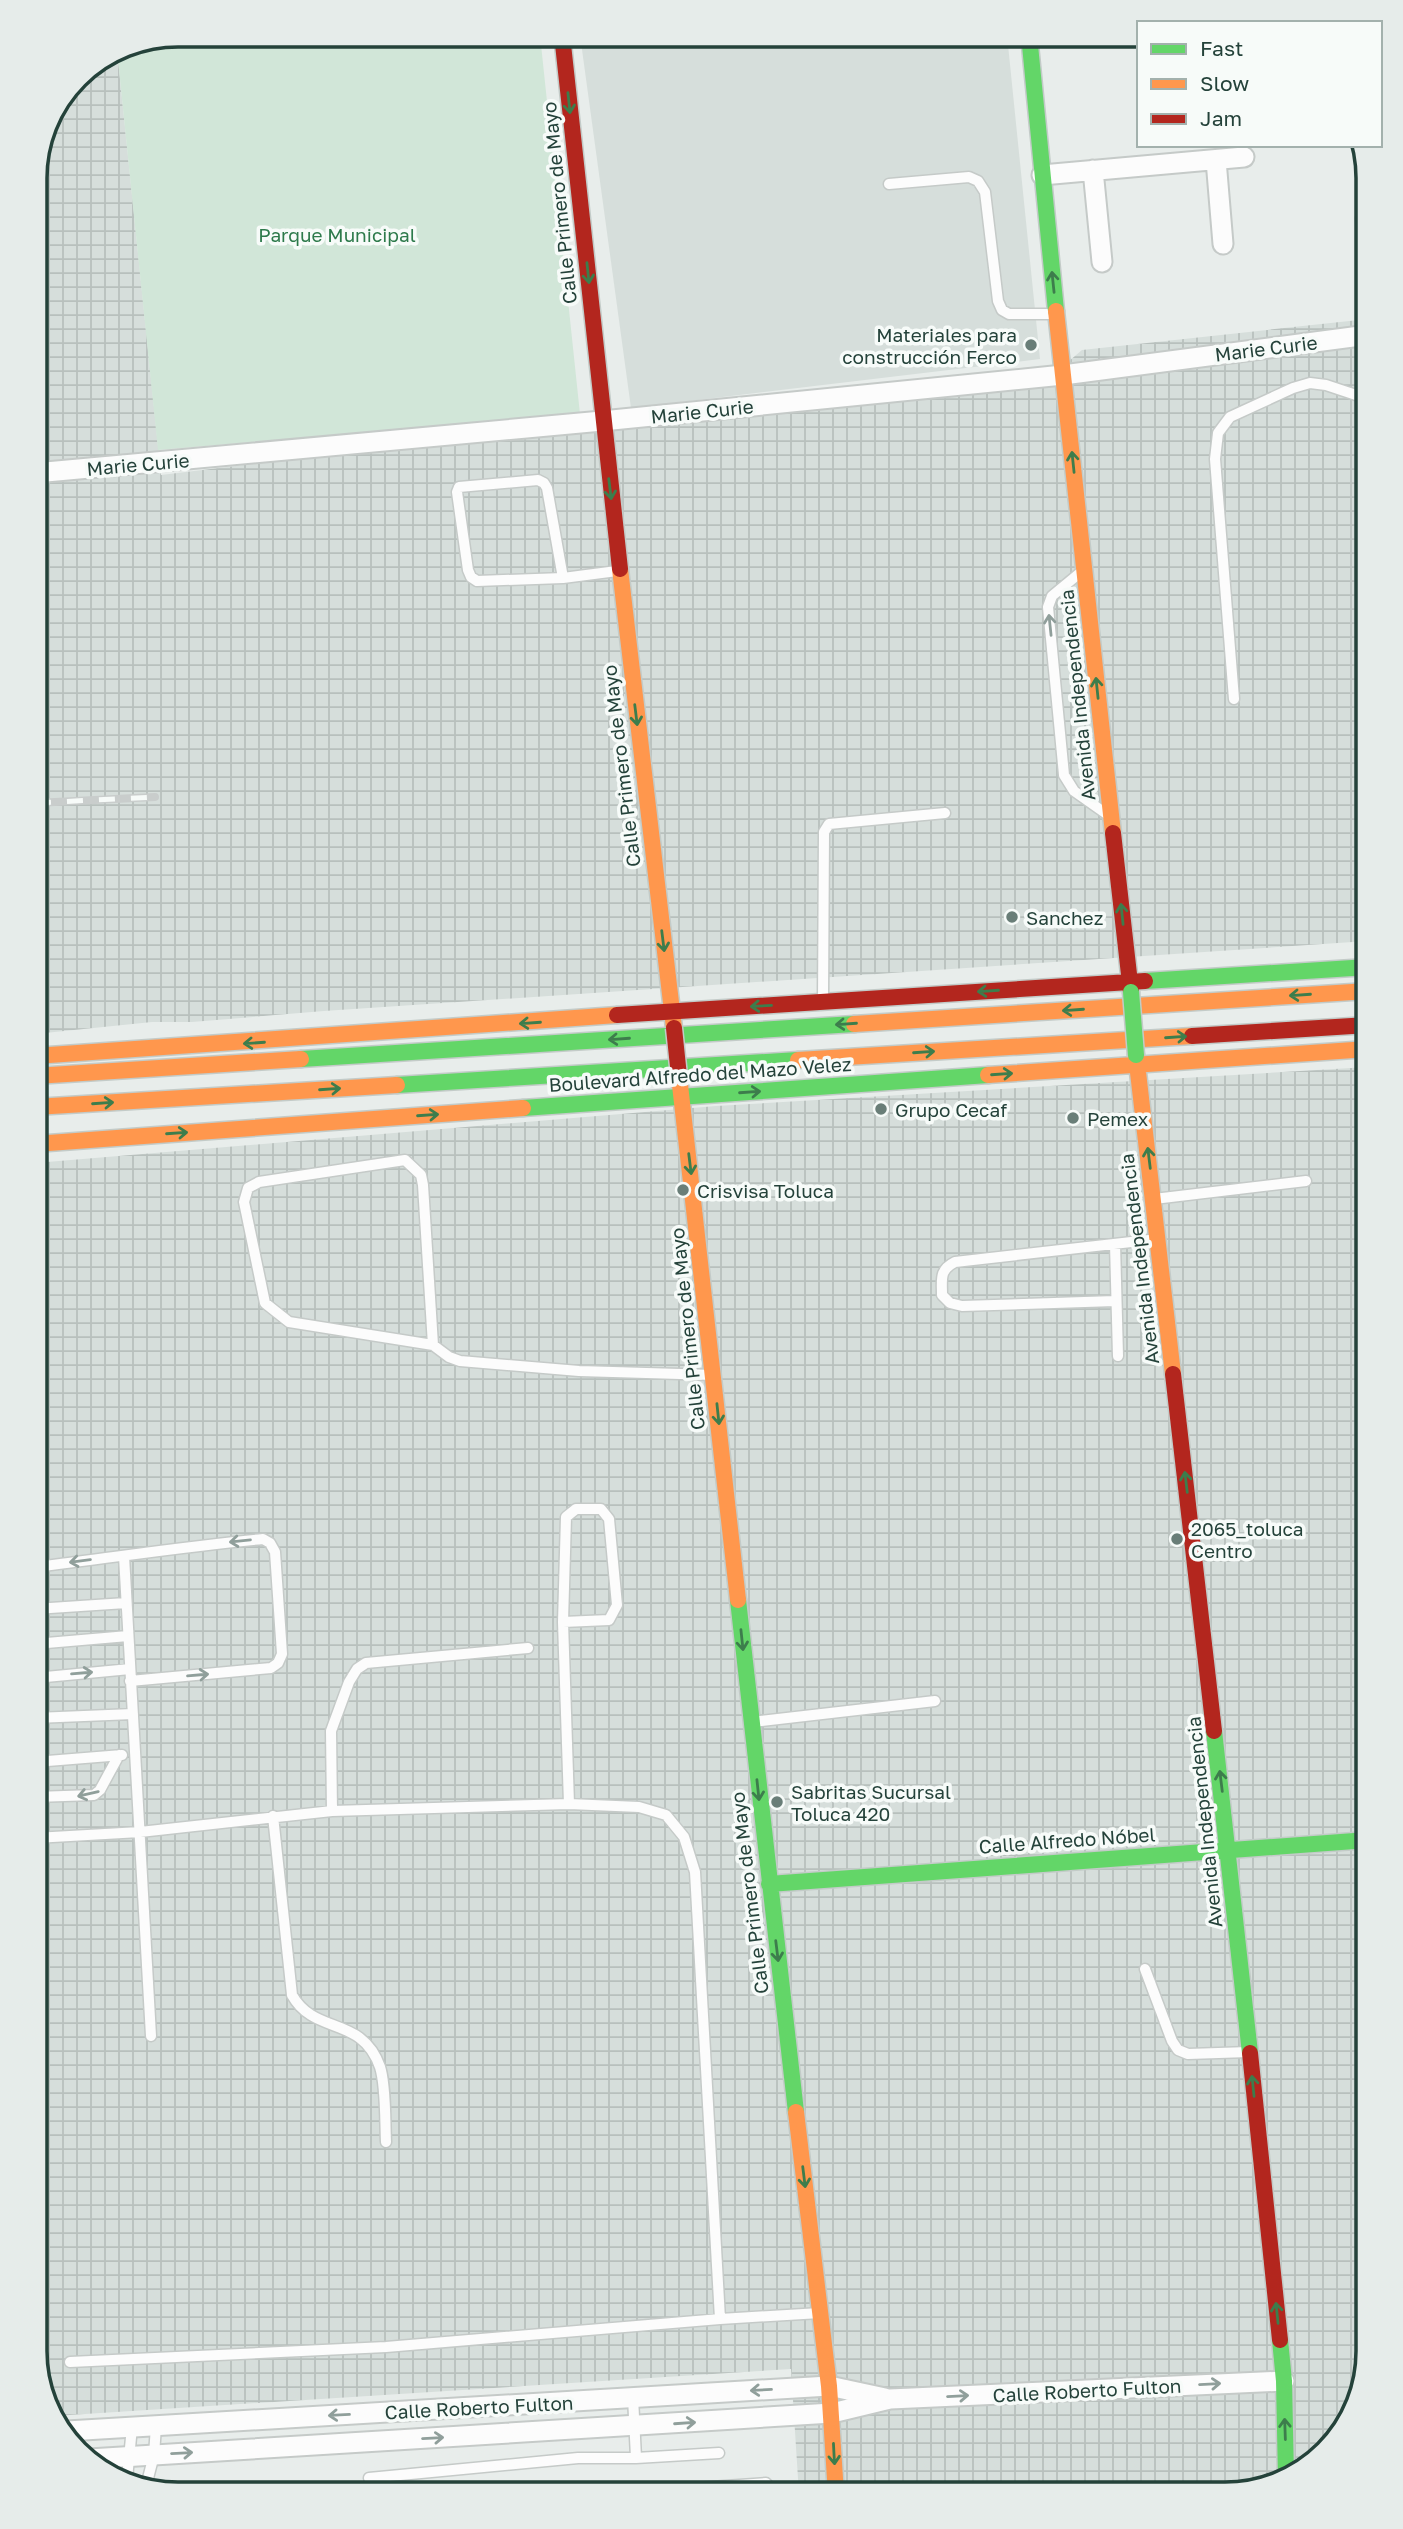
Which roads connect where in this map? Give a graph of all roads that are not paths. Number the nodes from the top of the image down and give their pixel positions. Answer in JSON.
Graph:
{"nodes":[{"id":1,"x":563,"y":48,"type":"edge"},
{"id":2,"x":1029,"y":48,"type":"edge"},
{"id":3,"x":1244,"y":157,"type":"dead end"},
{"id":4,"x":1216,"y":160,"type":"junction"},
{"id":5,"x":1093,"y":170,"type":"junction"},
{"id":6,"x":1042,"y":175,"type":"junction"},
{"id":7,"x":889,"y":184,"type":"dead end"},
{"id":8,"x":1223,"y":244,"type":"dead end"},
{"id":9,"x":1102,"y":262,"type":"dead end"},
{"id":10,"x":1056,"y":314,"type":"junction"},
{"id":11,"x":1356,"y":337,"type":"edge"},
{"id":12,"x":1063,"y":374,"type":"junction"},
{"id":13,"x":1356,"y":396,"type":"edge"},
{"id":14,"x":602,"y":421,"type":"junction"},
{"id":15,"x":48,"y":472,"type":"edge"},
{"id":16,"x":1084,"y":570,"type":"junction"},
{"id":17,"x":619,"y":571,"type":"junction"},
{"id":18,"x":564,"y":578,"type":"junction"},
{"id":19,"x":1234,"y":699,"type":"dead end"},
{"id":20,"x":945,"y":813,"type":"dead end"},
{"id":21,"x":1112,"y":817,"type":"junction"},
{"id":22,"x":1356,"y":969,"type":"edge"},
{"id":23,"x":1130,"y":987,"type":"junction"},
{"id":24,"x":1356,"y":992,"type":"edge"},
{"id":25,"x":824,"y":1002,"type":"junction"},
{"id":26,"x":673,"y":1021,"type":"junction"},
{"id":27,"x":1356,"y":1026,"type":"edge"},
{"id":28,"x":1356,"y":1050,"type":"edge"},
{"id":29,"x":48,"y":1055,"type":"edge"},
{"id":30,"x":1137,"y":1060,"type":"junction"},
{"id":31,"x":48,"y":1075,"type":"edge"},
{"id":32,"x":682,"y":1096,"type":"junction"},
{"id":33,"x":48,"y":1106,"type":"edge"},
{"id":34,"x":48,"y":1142,"type":"edge"},
{"id":35,"x":1306,"y":1181,"type":"dead end"},
{"id":36,"x":1153,"y":1199,"type":"junction"},
{"id":37,"x":1158,"y":1239,"type":"junction"},
{"id":38,"x":1115,"y":1244,"type":"junction"},
{"id":39,"x":1115,"y":1301,"type":"junction"},
{"id":40,"x":433,"y":1345,"type":"junction"},
{"id":41,"x":1118,"y":1356,"type":"dead end"},
{"id":42,"x":714,"y":1376,"type":"junction"},
{"id":43,"x":124,"y":1556,"type":"junction"},
{"id":44,"x":47,"y":1565,"type":"edge"},
{"id":45,"x":126,"y":1603,"type":"junction"},
{"id":46,"x":47,"y":1608,"type":"edge"},
{"id":47,"x":563,"y":1622,"type":"junction"},
{"id":48,"x":128,"y":1636,"type":"junction"},
{"id":49,"x":47,"y":1643,"type":"edge"},
{"id":50,"x":528,"y":1648,"type":"dead end"},
{"id":51,"x":130,"y":1675,"type":"junction"},
{"id":52,"x":47,"y":1678,"type":"edge"},
{"id":53,"x":935,"y":1700,"type":"dead end"},
{"id":54,"x":132,"y":1714,"type":"junction"},
{"id":55,"x":47,"y":1717,"type":"edge"},
{"id":56,"x":750,"y":1722,"type":"junction"},
{"id":57,"x":135,"y":1753,"type":"junction"},
{"id":58,"x":119,"y":1755,"type":"junction"},
{"id":59,"x":47,"y":1761,"type":"edge"},
{"id":60,"x":47,"y":1797,"type":"edge"},
{"id":61,"x":569,"y":1804,"type":"junction"},
{"id":62,"x":331,"y":1811,"type":"junction"},
{"id":63,"x":273,"y":1816,"type":"junction"},
{"id":64,"x":139,"y":1832,"type":"junction"},
{"id":65,"x":47,"y":1837,"type":"edge"},
{"id":66,"x":1356,"y":1841,"type":"edge"},
{"id":67,"x":1228,"y":1849,"type":"junction"},
{"id":68,"x":769,"y":1884,"type":"junction"},
{"id":69,"x":1145,"y":1969,"type":"dead end"},
{"id":70,"x":151,"y":2036,"type":"dead end"},
{"id":71,"x":1250,"y":2052,"type":"junction"},
{"id":72,"x":386,"y":2142,"type":"dead end"},
{"id":73,"x":820,"y":2313,"type":"junction"},
{"id":74,"x":720,"y":2319,"type":"junction"},
{"id":75,"x":70,"y":2362,"type":"dead end"},
{"id":76,"x":1284,"y":2381,"type":"junction"},
{"id":77,"x":830,"y":2386,"type":"junction"},
{"id":78,"x":633,"y":2398,"type":"junction"},
{"id":79,"x":890,"y":2399,"type":"junction"},
{"id":80,"x":831,"y":2413,"type":"junction"},
{"id":81,"x":156,"y":2426,"type":"junction"},
{"id":82,"x":634,"y":2426,"type":"junction"},
{"id":83,"x":132,"y":2427,"type":"junction"},
{"id":84,"x":74,"y":2430,"type":"edge"},
{"id":85,"x":719,"y":2453,"type":"dead end"},
{"id":86,"x":131,"y":2455,"type":"junction"},
{"id":87,"x":153,"y":2455,"type":"junction"},
{"id":88,"x":102,"y":2458,"type":"edge"},
{"id":89,"x":636,"y":2458,"type":"junction"},
{"id":90,"x":1286,"y":2467,"type":"edge"},
{"id":91,"x":128,"y":2472,"type":"edge"},
{"id":92,"x":148,"y":2478,"type":"edge"},
{"id":93,"x":369,"y":2478,"type":"dead end"},
{"id":94,"x":835,"y":2482,"type":"edge"}],
"edges":[{"from":1,"to":14,"type":"main road","name":"Calle Primero de Mayo","one_way":true},
{"from":2,"to":6,"type":"main road","name":"Avenida Independencia"},
{"from":3,"to":4,"type":"street"},
{"from":4,"to":5,"type":"street"},
{"from":4,"to":8,"type":"street"},
{"from":5,"to":6,"type":"street"},
{"from":5,"to":9,"type":"street"},
{"from":10,"to":6,"type":"main road","name":"Avenida Independencia","one_way":true},
{"from":7,"to":10,"type":"lane"},
{"from":10,"to":12,"type":"main road","name":"Avenida Independencia"},
{"from":11,"to":12,"type":"street","name":"Marie Curie"},
{"from":12,"to":14,"type":"street","name":"Marie Curie"},
{"from":16,"to":12,"type":"main road","name":"Avenida Independencia","one_way":true},
{"from":13,"to":19,"type":"lane"},
{"from":14,"to":15,"type":"street","name":"Marie Curie"},
{"from":14,"to":17,"type":"main road","name":"Calle Primero de Mayo","one_way":true},
{"from":21,"to":16,"type":"main road","name":"Avenida Independencia","one_way":true},
{"from":21,"to":16,"type":"lane","one_way":true},
{"from":17,"to":18,"type":"lane"},
{"from":17,"to":26,"type":"main road","name":"Calle Primero de Mayo","one_way":true},
{"from":18,"to":18,"type":"lane"},
{"from":20,"to":25,"type":"lane"},
{"from":23,"to":21,"type":"main road","name":"Avenida Independencia","one_way":true},
{"from":22,"to":23,"type":"main road"},
{"from":23,"to":25,"type":"main road","one_way":true},
{"from":23,"to":30,"type":"main road","name":"Avenida Independencia","bridge":true},
{"from":24,"to":31,"type":"main road","name":"Boulevard Alfredo del Mazo Velez","one_way":true},
{"from":25,"to":26,"type":"main road","one_way":true},
{"from":26,"to":29,"type":"main road","one_way":true},
{"from":26,"to":32,"type":"main road","name":"Calle Primero de Mayo","bridge":true},
{"from":33,"to":27,"type":"main road","name":"Boulevard Alfredo del Mazo Velez","one_way":true},
{"from":28,"to":30,"type":"main road","name":"Boulevard Alfredo del Mazo Velez"},
{"from":32,"to":30,"type":"main road","name":"Boulevard Alfredo del Mazo Velez","one_way":true},
{"from":36,"to":30,"type":"main road","name":"Avenida Independencia","one_way":true},
{"from":34,"to":32,"type":"main road","name":"Boulevard Alfredo del Mazo Velez","one_way":true},
{"from":32,"to":42,"type":"main road","name":"Calle Primero de Mayo","one_way":true},
{"from":35,"to":36,"type":"lane"},
{"from":36,"to":37,"type":"main road","name":"Avenida Independencia"},
{"from":37,"to":38,"type":"lane"},
{"from":67,"to":37,"type":"main road","name":"Avenida Independencia","one_way":true},
{"from":38,"to":39,"type":"lane"},
{"from":38,"to":39,"type":"lane"},
{"from":39,"to":41,"type":"lane"},
{"from":40,"to":40,"type":"lane"},
{"from":40,"to":42,"type":"lane"},
{"from":42,"to":56,"type":"main road","name":"Calle Primero de Mayo","one_way":true},
{"from":43,"to":44,"type":"lane","one_way":true},
{"from":43,"to":45,"type":"lane"},
{"from":51,"to":43,"type":"lane","one_way":true},
{"from":45,"to":46,"type":"lane"},
{"from":45,"to":48,"type":"lane"},
{"from":47,"to":47,"type":"lane"},
{"from":47,"to":61,"type":"lane"},
{"from":48,"to":49,"type":"lane"},
{"from":48,"to":51,"type":"lane"},
{"from":50,"to":62,"type":"lane"},
{"from":52,"to":51,"type":"lane","one_way":true},
{"from":51,"to":54,"type":"lane"},
{"from":53,"to":56,"type":"lane"},
{"from":54,"to":55,"type":"lane"},
{"from":54,"to":57,"type":"lane"},
{"from":56,"to":68,"type":"main road","name":"Calle Primero de Mayo","one_way":true},
{"from":57,"to":58,"type":"lane"},
{"from":57,"to":64,"type":"lane"},
{"from":58,"to":59,"type":"lane"},
{"from":58,"to":60,"type":"lane","one_way":true},
{"from":61,"to":62,"type":"lane"},
{"from":61,"to":74,"type":"lane"},
{"from":62,"to":63,"type":"lane"},
{"from":63,"to":64,"type":"lane"},
{"from":63,"to":72,"type":"lane"},
{"from":64,"to":65,"type":"lane"},
{"from":64,"to":70,"type":"lane"},
{"from":66,"to":67,"type":"main road","name":"Calle Alfredo Nóbel"},
{"from":67,"to":68,"type":"main road","name":"Calle Alfredo Nóbel"},
{"from":67,"to":71,"type":"main road","name":"Avenida Independencia"},
{"from":68,"to":73,"type":"main road","name":"Calle Primero de Mayo","one_way":true},
{"from":69,"to":71,"type":"lane"},
{"from":76,"to":71,"type":"main road","name":"Avenida Independencia","one_way":true},
{"from":73,"to":74,"type":"lane"},
{"from":73,"to":77,"type":"main road","name":"Calle Primero de Mayo"},
{"from":74,"to":75,"type":"lane"},
{"from":79,"to":76,"type":"street","name":"Calle Roberto Fulton","one_way":true},
{"from":90,"to":76,"type":"main road","name":"Avenida Independencia","one_way":true},
{"from":77,"to":78,"type":"street","name":"Calle Roberto Fulton","one_way":true},
{"from":77,"to":79,"type":"street","name":"Calle Roberto Fulton"},
{"from":77,"to":80,"type":"main road","name":"Calle Primero de Mayo"},
{"from":78,"to":81,"type":"street","name":"Calle Roberto Fulton","one_way":true},
{"from":78,"to":82,"type":"lane"},
{"from":79,"to":80,"type":"street","name":"Calle Roberto Fulton"},
{"from":82,"to":80,"type":"street","name":"Calle Roberto Fulton","one_way":true},
{"from":80,"to":94,"type":"main road","name":"Calle Primero de Mayo","one_way":true},
{"from":81,"to":83,"type":"street","name":"Calle Roberto Fulton"},
{"from":81,"to":87,"type":"lane"},
{"from":87,"to":82,"type":"street","name":"Calle Roberto Fulton","one_way":true},
{"from":82,"to":89,"type":"lane"},
{"from":83,"to":84,"type":"street","name":"Calle Roberto Fulton"},
{"from":83,"to":86,"type":"lane"},
{"from":85,"to":89,"type":"lane"},
{"from":86,"to":87,"type":"street","name":"Calle Roberto Fulton"},
{"from":86,"to":88,"type":"street","name":"Calle Roberto Fulton"},
{"from":86,"to":91,"type":"lane"},
{"from":87,"to":92,"type":"lane"},
{"from":89,"to":93,"type":"lane"}]}
